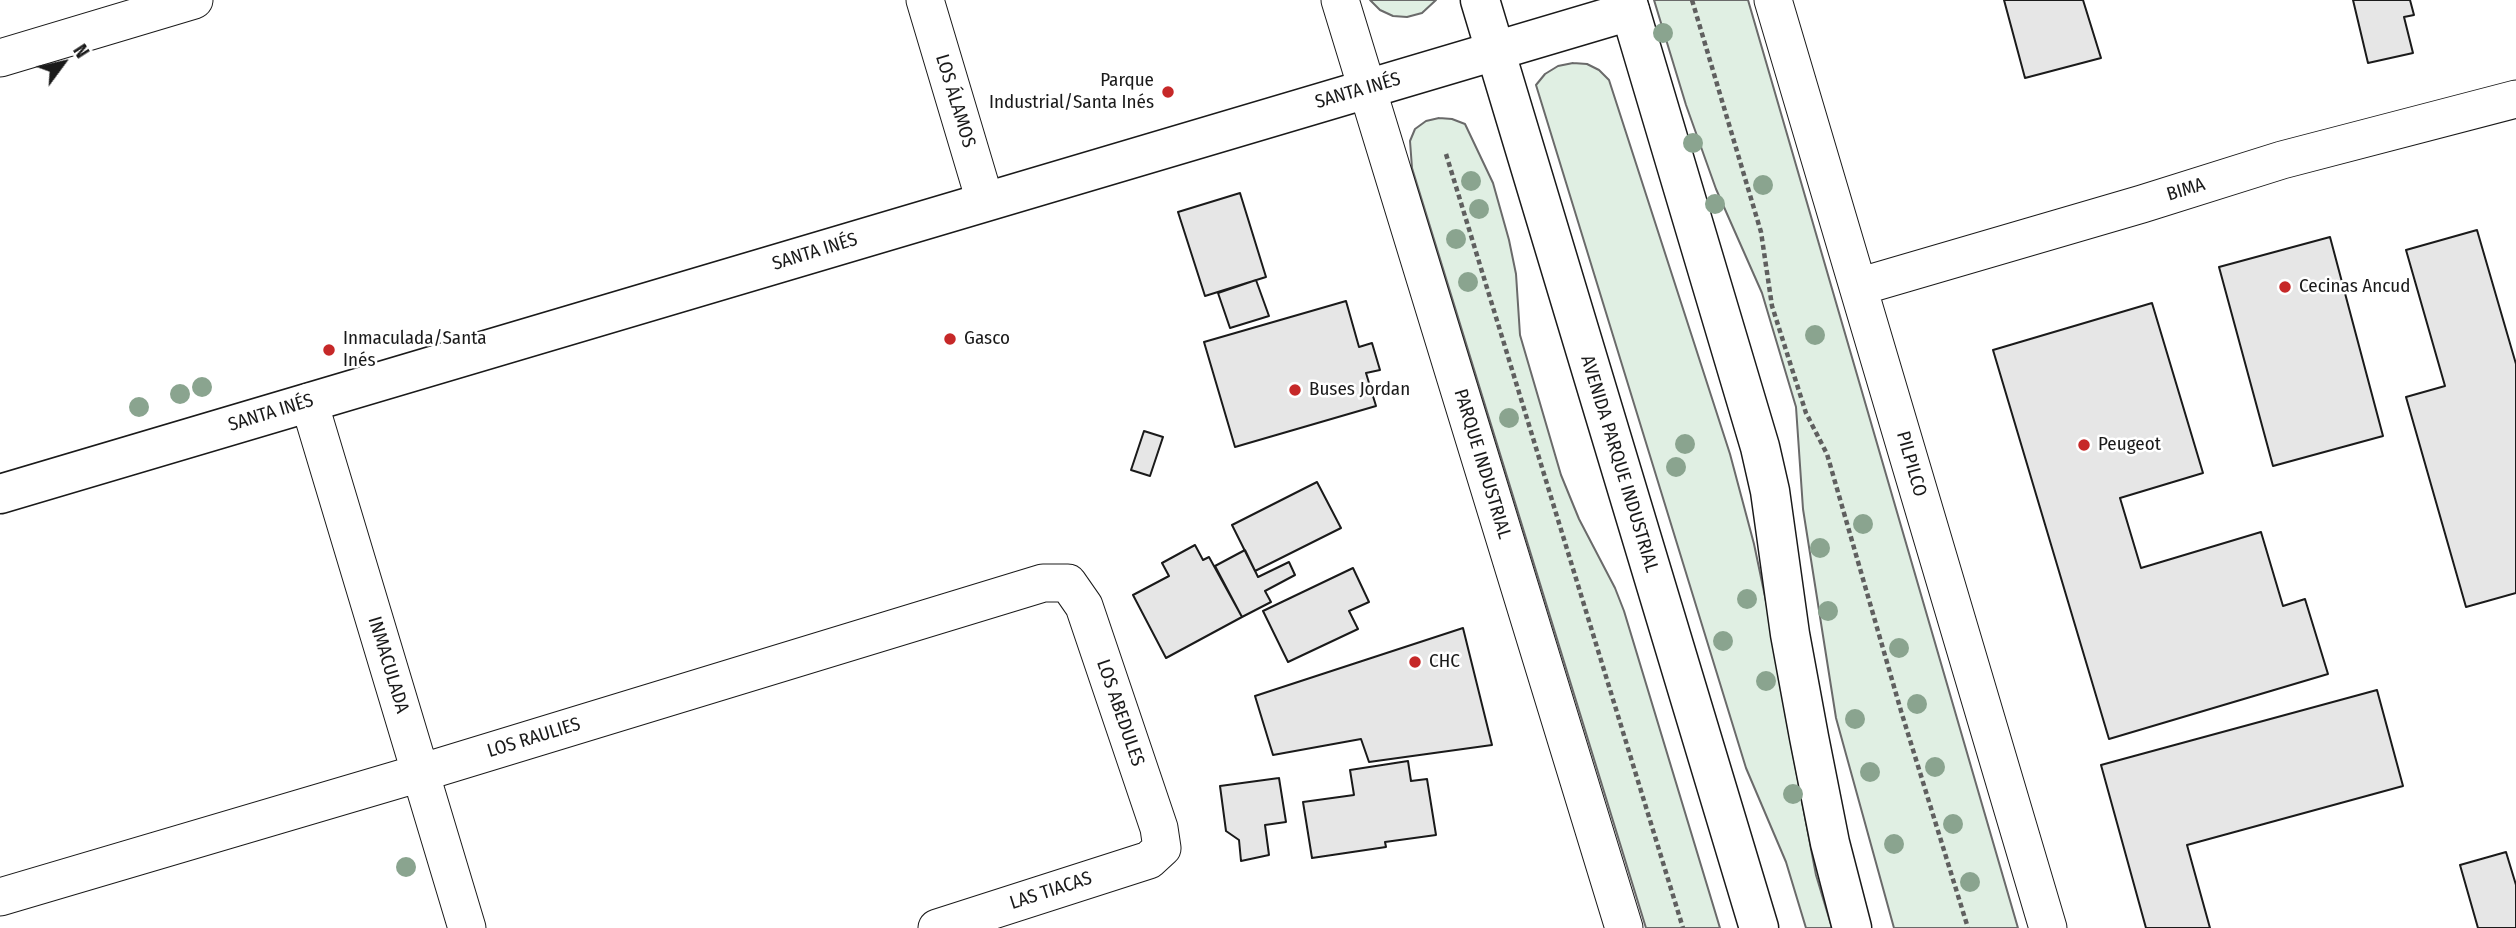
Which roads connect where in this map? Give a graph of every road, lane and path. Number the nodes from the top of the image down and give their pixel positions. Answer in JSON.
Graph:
{"nodes":[{"id":1,"x":194,"y":0,"type":"edge"},
{"id":2,"x":925,"y":0,"type":"edge"},
{"id":3,"x":1340,"y":0,"type":"edge"},
{"id":4,"x":1480,"y":0,"type":"edge"},
{"id":5,"x":1692,"y":0,"type":"edge"},
{"id":6,"x":1773,"y":0,"type":"edge"},
{"id":7,"x":1629,"y":6,"type":"edge"},
{"id":8,"x":1495,"y":51,"type":"junction"},
{"id":9,"x":0,"y":58,"type":"edge"},
{"id":10,"x":1367,"y":88,"type":"junction"},
{"id":11,"x":2516,"y":99,"type":"edge"},
{"id":12,"x":1446,"y":154,"type":"dead end"},
{"id":13,"x":985,"y":201,"type":"junction"},
{"id":14,"x":1858,"y":287,"type":"junction"},
{"id":15,"x":309,"y":402,"type":"junction"},
{"id":16,"x":0,"y":494,"type":"edge"},
{"id":17,"x":1068,"y":583,"type":"joint"},
{"id":18,"x":420,"y":772,"type":"junction"},
{"id":19,"x":1162,"y":848,"type":"joint"},
{"id":20,"x":0,"y":897,"type":"edge"},
{"id":21,"x":467,"y":928,"type":"edge"},
{"id":22,"x":937,"y":928,"type":"edge"},
{"id":23,"x":1624,"y":928,"type":"edge"},
{"id":24,"x":1683,"y":928,"type":"edge"},
{"id":25,"x":1759,"y":928,"type":"edge"},
{"id":26,"x":1852,"y":928,"type":"edge"},
{"id":27,"x":1968,"y":928,"type":"edge"},
{"id":28,"x":2048,"y":928,"type":"edge"}],
"edges":[{"from":1,"to":9,"type":"street"},
{"from":2,"to":13,"type":"street","name":"LOS ÁLAMOS"},
{"from":3,"to":10,"type":"street","name":"PARQUE INDUSTRIAL"},
{"from":4,"to":8,"type":"main road","name":"AVENIDA PARQUE INDUSTRIAL"},
{"from":5,"to":27,"type":"path"},
{"from":6,"to":14,"type":"street","name":"PILPILCO"},
{"from":7,"to":8,"type":"main road","name":"SANTA INÉS"},
{"from":7,"to":26,"type":"main road"},
{"from":8,"to":10,"type":"main road","name":"SANTA INÉS"},
{"from":8,"to":25,"type":"main road","name":"AVENIDA PARQUE INDUSTRIAL"},
{"from":10,"to":13,"type":"main road","name":"SANTA INÉS"},
{"from":10,"to":23,"type":"street","name":"PARQUE INDUSTRIAL"},
{"from":11,"to":14,"type":"street","name":"BIMA"},
{"from":12,"to":24,"type":"path"},
{"from":13,"to":15,"type":"main road","name":"SANTA INÉS"},
{"from":14,"to":28,"type":"street","name":"PILPILCO"},
{"from":15,"to":16,"type":"main road","name":"SANTA INÉS"},
{"from":15,"to":18,"type":"street","name":"INMACULADA"},
{"from":17,"to":18,"type":"street","name":"LOS RAULIES"},
{"from":17,"to":19,"type":"street","name":"LOS ABEDULES"},
{"from":18,"to":20,"type":"street","name":"LOS RAULIES"},
{"from":18,"to":21,"type":"street","name":"INMACULADA"},
{"from":19,"to":22,"type":"street","name":"LAS TIACAS"}]}
